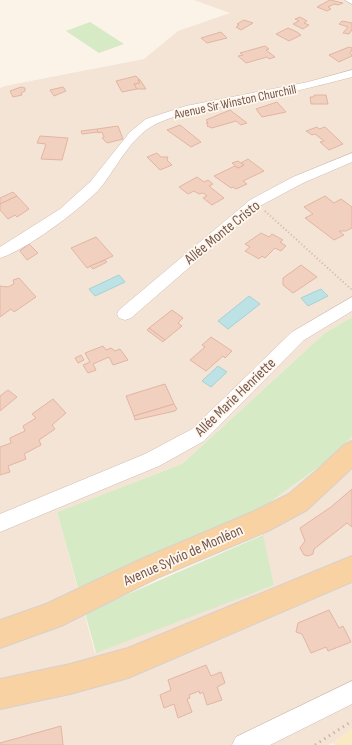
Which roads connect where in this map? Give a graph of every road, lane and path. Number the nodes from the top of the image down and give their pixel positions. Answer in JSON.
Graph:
{"nodes":[{"id":1,"x":352,"y":73,"type":"edge"},
{"id":2,"x":352,"y":157,"type":"edge"},
{"id":3,"x":255,"y":203,"type":"junction"},
{"id":4,"x":0,"y":253,"type":"edge"},
{"id":5,"x":352,"y":290,"type":"edge"},
{"id":6,"x":352,"y":303,"type":"edge"},
{"id":7,"x":125,"y":314,"type":"dead end"},
{"id":8,"x":352,"y":452,"type":"edge"},
{"id":9,"x":0,"y":524,"type":"edge"},
{"id":10,"x":352,"y":569,"type":"edge"},
{"id":11,"x":0,"y":634,"type":"edge"},
{"id":12,"x":352,"y":692,"type":"edge"},
{"id":13,"x":0,"y":694,"type":"edge"},
{"id":14,"x":352,"y":721,"type":"edge"},
{"id":15,"x":244,"y":745,"type":"edge"},
{"id":16,"x":315,"y":745,"type":"edge"}],
"edges":[{"from":1,"to":4,"type":"street","name":"Avenue Sir Winston Churchill"},
{"from":2,"to":3,"type":"street","name":"Allée Monte Cristo"},
{"from":3,"to":5,"type":"path"},
{"from":3,"to":7,"type":"street","name":"Allée Monte Cristo"},
{"from":6,"to":9,"type":"street","name":"Allée Marie Henriette"},
{"from":8,"to":11,"type":"main road","name":"Avenue Sylvio de Monléon"},
{"from":10,"to":13,"type":"main road"},
{"from":12,"to":15,"type":"street"},
{"from":14,"to":16,"type":"path"}]}
